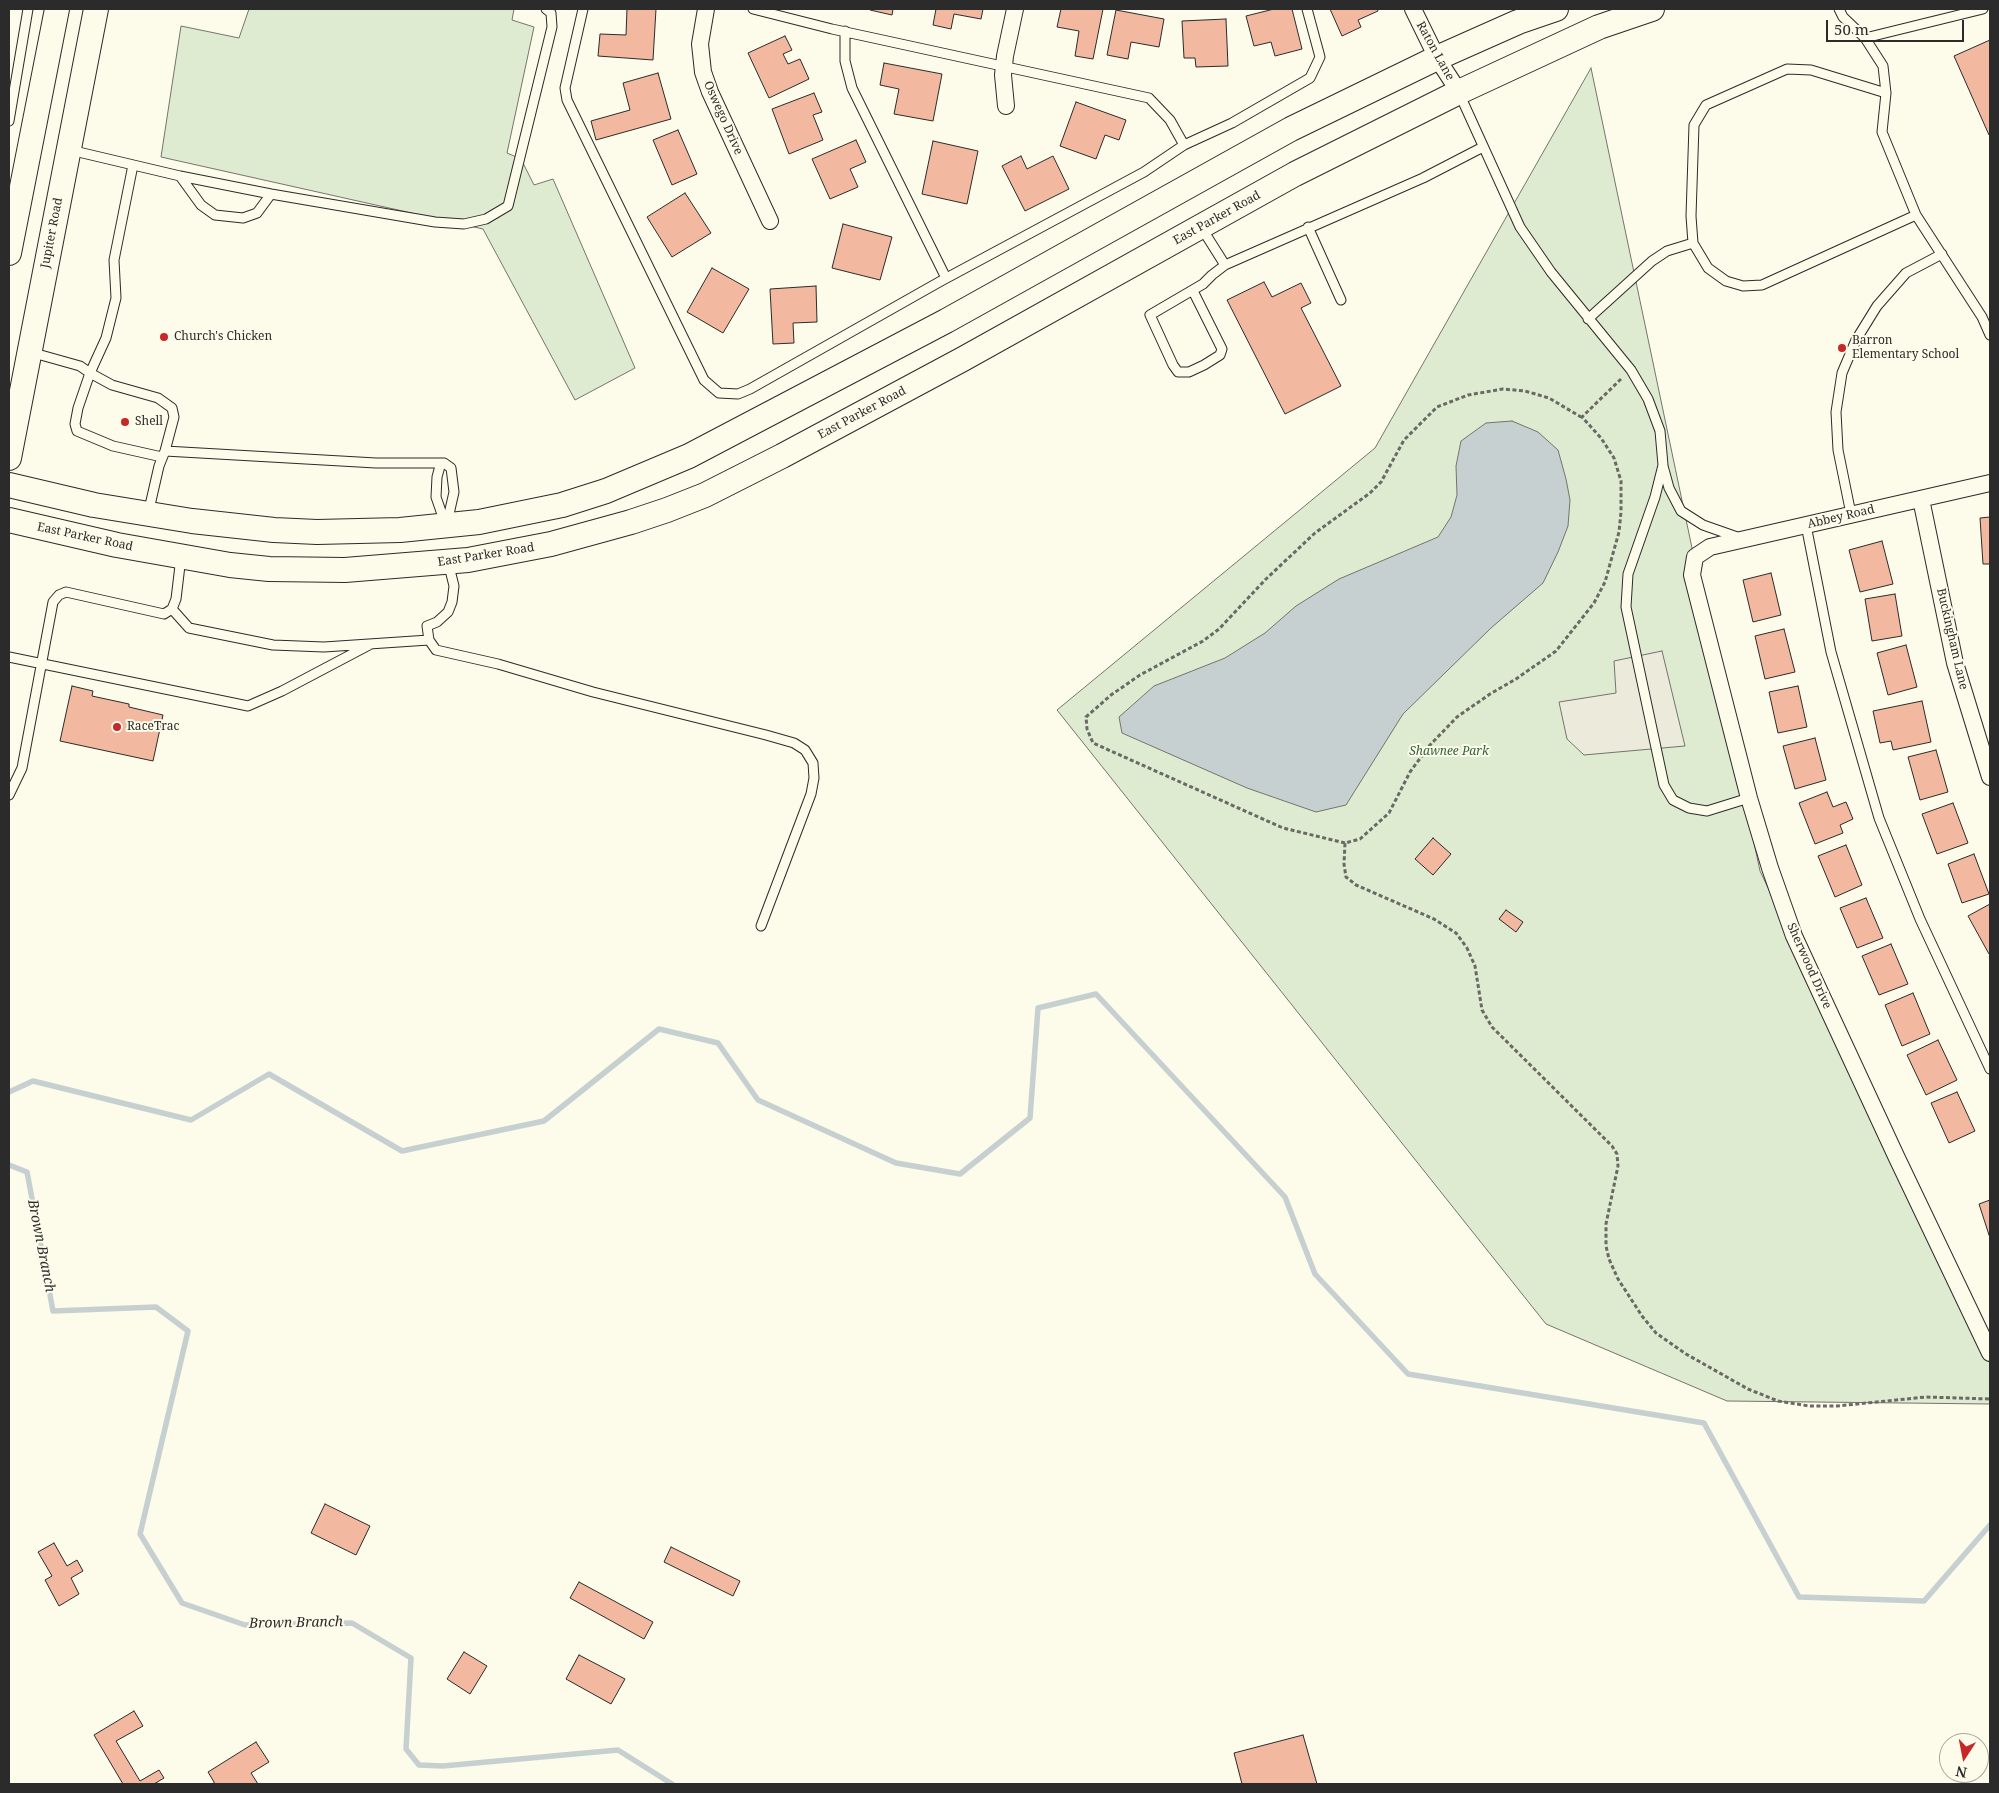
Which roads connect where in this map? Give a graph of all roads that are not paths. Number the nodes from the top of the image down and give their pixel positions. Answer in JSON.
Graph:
{"nodes":[{"id":1,"x":28,"y":9,"type":"edge"},
{"id":2,"x":57,"y":9,"type":"edge"},
{"id":3,"x":96,"y":9,"type":"edge"},
{"id":4,"x":546,"y":9,"type":"edge"},
{"id":5,"x":583,"y":9,"type":"edge"},
{"id":6,"x":706,"y":9,"type":"edge"},
{"id":7,"x":753,"y":9,"type":"edge"},
{"id":8,"x":1015,"y":9,"type":"edge"},
{"id":9,"x":1307,"y":9,"type":"edge"},
{"id":10,"x":1412,"y":9,"type":"edge"},
{"id":11,"x":1556,"y":9,"type":"edge"},
{"id":12,"x":1652,"y":9,"type":"edge"},
{"id":13,"x":1840,"y":9,"type":"edge"},
{"id":14,"x":1982,"y":9,"type":"edge"},
{"id":15,"x":845,"y":31,"type":"junction"},
{"id":16,"x":1865,"y":38,"type":"junction"},
{"id":17,"x":1437,"y":58,"type":"junction"},
{"id":18,"x":1004,"y":66,"type":"junction"},
{"id":19,"x":1459,"y":92,"type":"junction"},
{"id":20,"x":1886,"y":93,"type":"junction"},
{"id":21,"x":1006,"y":106,"type":"dead end"},
{"id":22,"x":9,"y":121,"type":"edge"},
{"id":23,"x":33,"y":130,"type":"junction"},
{"id":24,"x":1184,"y":145,"type":"junction"},
{"id":25,"x":1483,"y":147,"type":"junction"},
{"id":26,"x":68,"y":150,"type":"junction"},
{"id":27,"x":133,"y":165,"type":"junction"},
{"id":28,"x":180,"y":176,"type":"junction"},
{"id":29,"x":271,"y":194,"type":"junction"},
{"id":30,"x":1916,"y":214,"type":"junction"},
{"id":31,"x":770,"y":221,"type":"dead end"},
{"id":32,"x":1201,"y":226,"type":"junction"},
{"id":33,"x":1308,"y":227,"type":"junction"},
{"id":34,"x":1692,"y":242,"type":"junction"},
{"id":35,"x":9,"y":253,"type":"edge"},
{"id":36,"x":1942,"y":254,"type":"junction"},
{"id":37,"x":1224,"y":266,"type":"junction"},
{"id":38,"x":946,"y":278,"type":"junction"},
{"id":39,"x":1193,"y":291,"type":"junction"},
{"id":40,"x":1341,"y":300,"type":"dead end"},
{"id":41,"x":1588,"y":319,"type":"junction"},
{"id":42,"x":1990,"y":335,"type":"edge"},
{"id":43,"x":29,"y":352,"type":"junction"},
{"id":44,"x":90,"y":373,"type":"junction"},
{"id":45,"x":164,"y":454,"type":"junction"},
{"id":46,"x":9,"y":458,"type":"edge"},
{"id":47,"x":444,"y":463,"type":"junction"},
{"id":48,"x":1662,"y":466,"type":"junction"},
{"id":49,"x":1990,"y":483,"type":"edge"},
{"id":50,"x":9,"y":485,"type":"edge"},
{"id":51,"x":1921,"y":499,"type":"junction"},
{"id":52,"x":148,"y":514,"type":"junction"},
{"id":53,"x":1851,"y":514,"type":"junction"},
{"id":54,"x":9,"y":520,"type":"edge"},
{"id":55,"x":1806,"y":525,"type":"junction"},
{"id":56,"x":446,"y":526,"type":"junction"},
{"id":57,"x":1743,"y":539,"type":"junction"},
{"id":58,"x":181,"y":556,"type":"junction"},
{"id":59,"x":1695,"y":557,"type":"joint"},
{"id":60,"x":448,"y":562,"type":"junction"},
{"id":61,"x":172,"y":610,"type":"junction"},
{"id":62,"x":429,"y":640,"type":"junction"},
{"id":63,"x":370,"y":644,"type":"junction"},
{"id":64,"x":9,"y":657,"type":"edge"},
{"id":65,"x":42,"y":664,"type":"junction"},
{"id":66,"x":1990,"y":777,"type":"edge"},
{"id":67,"x":9,"y":795,"type":"edge"},
{"id":68,"x":1749,"y":798,"type":"junction"},
{"id":69,"x":761,"y":926,"type":"dead end"},
{"id":70,"x":1990,"y":1069,"type":"edge"},
{"id":71,"x":1990,"y":1354,"type":"edge"}],
"edges":[{"from":1,"to":22,"type":"lane"},
{"from":2,"to":23,"type":"main road"},
{"from":3,"to":26,"type":"main road","name":"Jupiter Road"},
{"from":4,"to":29,"type":"lane"},
{"from":5,"to":38,"type":"lane"},
{"from":6,"to":31,"type":"street","name":"Oswego Drive"},
{"from":7,"to":15,"type":"lane"},
{"from":8,"to":18,"type":"street"},
{"from":9,"to":24,"type":"lane"},
{"from":10,"to":17,"type":"street","name":"Raton Lane"},
{"from":11,"to":17,"type":"main road"},
{"from":12,"to":19,"type":"main road","name":"East Parker Road"},
{"from":13,"to":16,"type":"lane"},
{"from":14,"to":16,"type":"lane"},
{"from":15,"to":18,"type":"lane"},
{"from":15,"to":38,"type":"lane"},
{"from":16,"to":20,"type":"lane"},
{"from":17,"to":19,"type":"street","name":"Raton Lane"},
{"from":17,"to":56,"type":"main road"},
{"from":18,"to":21,"type":"street"},
{"from":18,"to":24,"type":"lane"},
{"from":19,"to":25,"type":"lane"},
{"from":19,"to":32,"type":"main road","name":"East Parker Road"},
{"from":20,"to":30,"type":"lane"},
{"from":20,"to":34,"type":"lane"},
{"from":23,"to":26,"type":"main road"},
{"from":23,"to":35,"type":"main road"},
{"from":24,"to":38,"type":"lane"},
{"from":25,"to":33,"type":"lane"},
{"from":25,"to":41,"type":"lane"},
{"from":26,"to":27,"type":"lane"},
{"from":26,"to":43,"type":"main road","name":"Jupiter Road"},
{"from":27,"to":28,"type":"lane"},
{"from":27,"to":44,"type":"lane"},
{"from":28,"to":29,"type":"lane"},
{"from":28,"to":29,"type":"lane"},
{"from":30,"to":34,"type":"lane"},
{"from":30,"to":36,"type":"lane"},
{"from":32,"to":37,"type":"lane"},
{"from":32,"to":60,"type":"main road","name":"East Parker Road"},
{"from":33,"to":37,"type":"lane"},
{"from":33,"to":40,"type":"lane"},
{"from":34,"to":41,"type":"lane"},
{"from":36,"to":42,"type":"lane"},
{"from":36,"to":53,"type":"lane"},
{"from":37,"to":39,"type":"lane"},
{"from":39,"to":39,"type":"lane"},
{"from":41,"to":48,"type":"lane"},
{"from":43,"to":44,"type":"lane"},
{"from":43,"to":46,"type":"main road","name":"Jupiter Road"},
{"from":44,"to":45,"type":"lane"},
{"from":44,"to":45,"type":"lane"},
{"from":45,"to":47,"type":"lane"},
{"from":45,"to":52,"type":"lane"},
{"from":47,"to":56,"type":"lane"},
{"from":47,"to":56,"type":"lane"},
{"from":48,"to":57,"type":"lane"},
{"from":48,"to":68,"type":"lane"},
{"from":49,"to":51,"type":"street","name":"Abbey Road"},
{"from":50,"to":52,"type":"main road"},
{"from":51,"to":53,"type":"street","name":"Abbey Road"},
{"from":51,"to":66,"type":"street","name":"Buckingham Lane"},
{"from":52,"to":56,"type":"main road"},
{"from":53,"to":55,"type":"street","name":"Abbey Road"},
{"from":54,"to":58,"type":"main road","name":"East Parker Road"},
{"from":55,"to":57,"type":"street","name":"Abbey Road"},
{"from":55,"to":70,"type":"lane"},
{"from":56,"to":60,"type":"main road"},
{"from":57,"to":59,"type":"street","name":"Abbey Road"},
{"from":58,"to":60,"type":"main road","name":"East Parker Road"},
{"from":58,"to":61,"type":"lane"},
{"from":59,"to":68,"type":"street","name":"Sherwood Drive"},
{"from":60,"to":62,"type":"lane"},
{"from":61,"to":63,"type":"lane"},
{"from":61,"to":65,"type":"lane"},
{"from":62,"to":63,"type":"lane"},
{"from":62,"to":69,"type":"lane"},
{"from":63,"to":65,"type":"lane"},
{"from":64,"to":65,"type":"lane"},
{"from":65,"to":67,"type":"lane"},
{"from":68,"to":71,"type":"street","name":"Sherwood Drive"}]}
